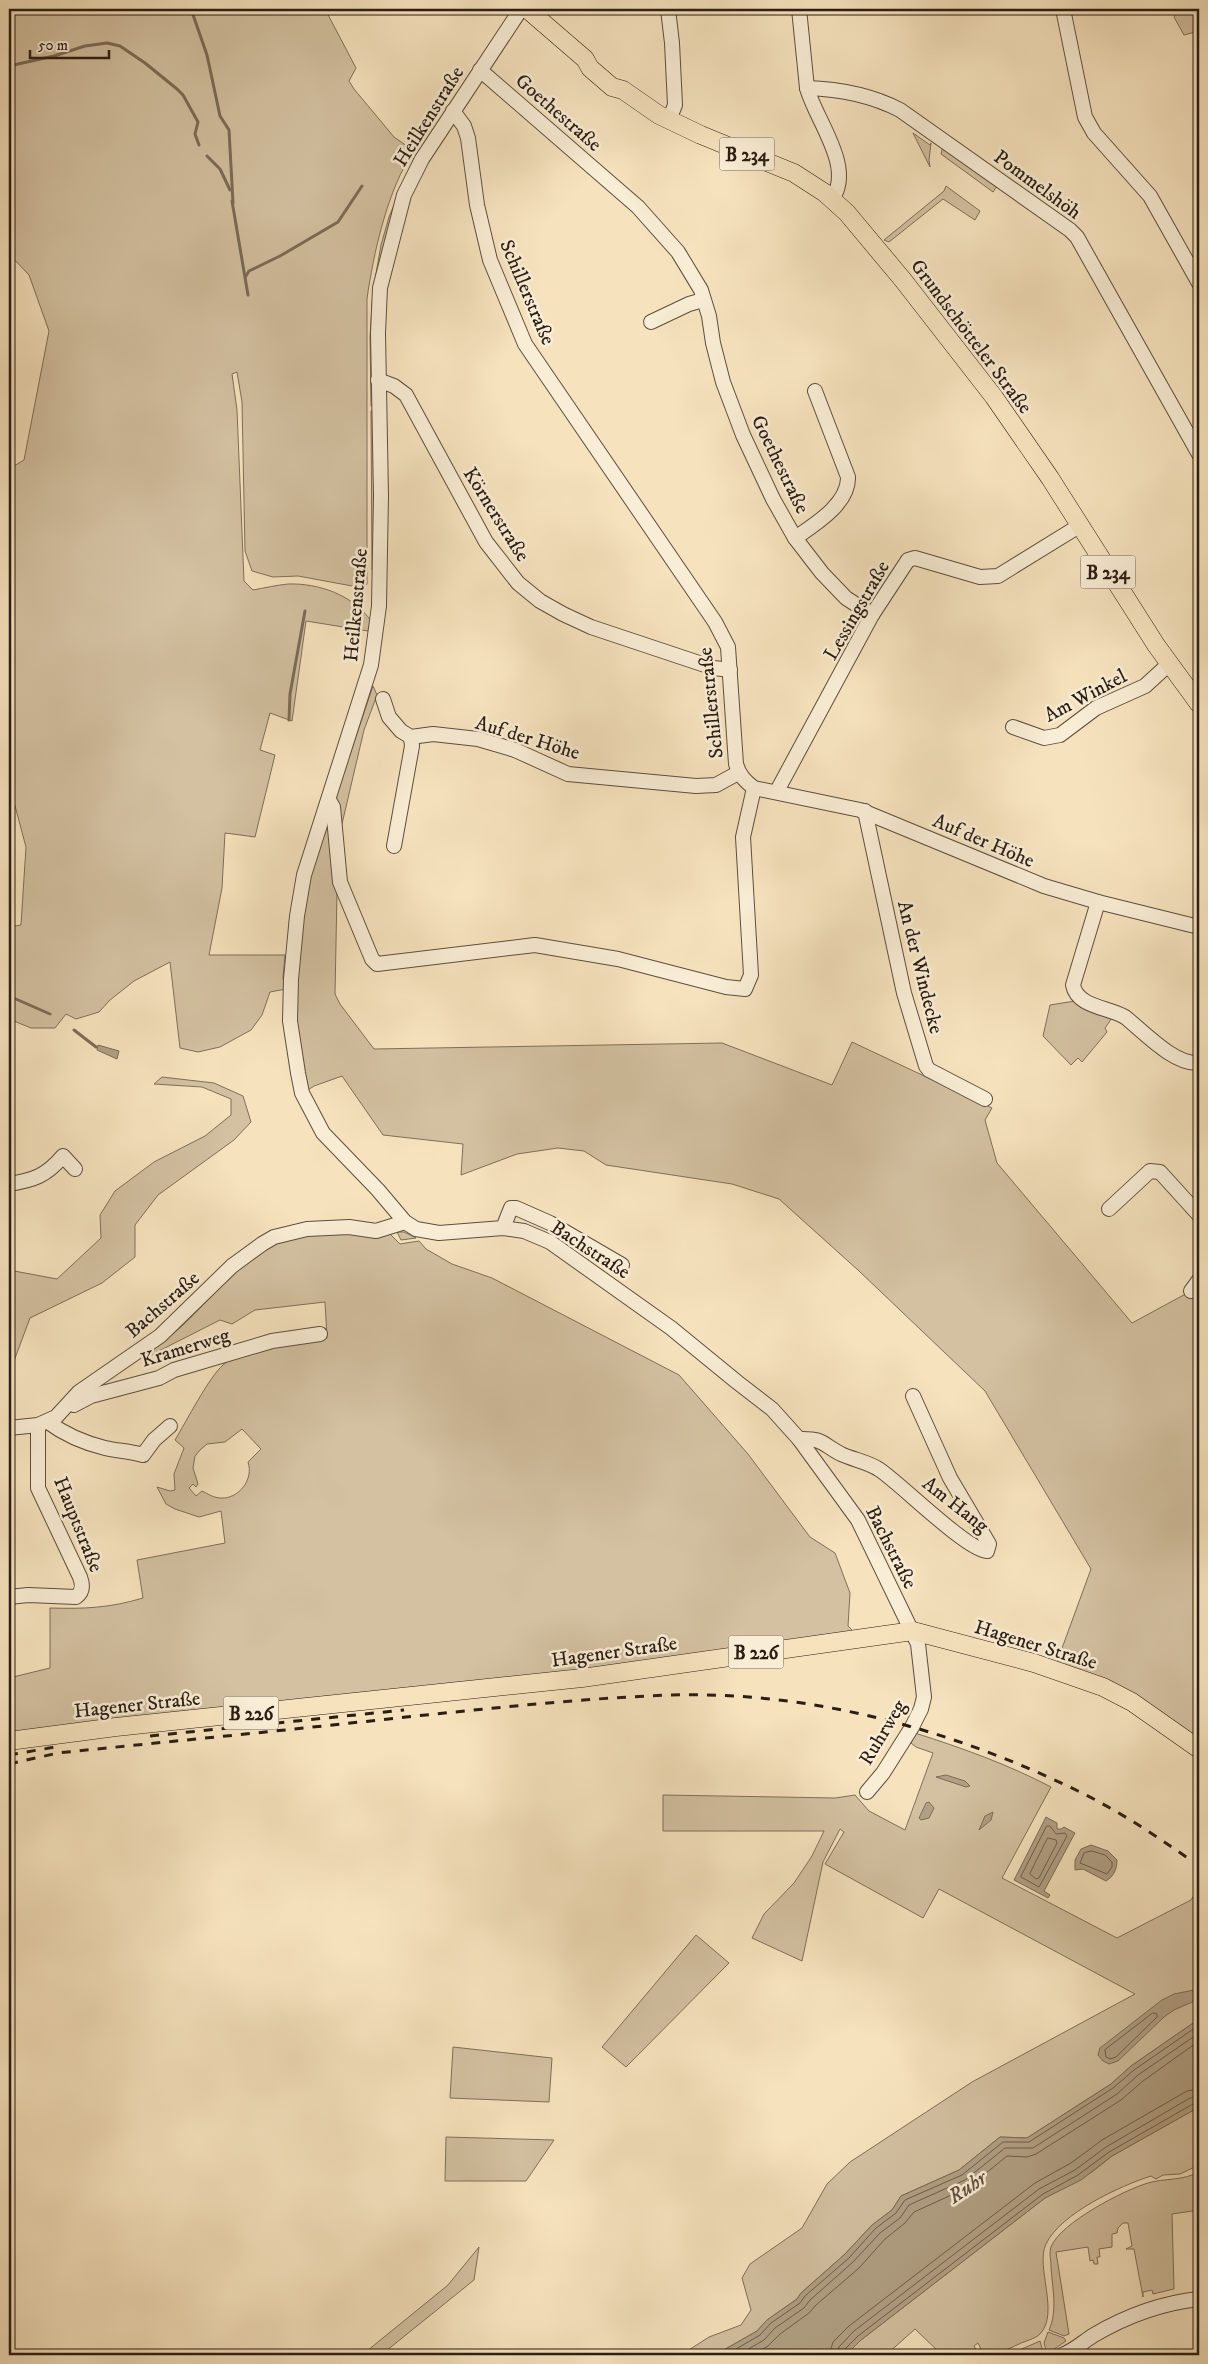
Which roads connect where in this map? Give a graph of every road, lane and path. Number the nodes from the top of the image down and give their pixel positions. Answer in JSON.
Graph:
{"nodes":[{"id":1,"x":521,"y":9,"type":"edge"},
{"id":2,"x":527,"y":9,"type":"edge"},
{"id":3,"x":668,"y":9,"type":"edge"},
{"id":4,"x":799,"y":9,"type":"edge"},
{"id":5,"x":1063,"y":9,"type":"edge"},
{"id":6,"x":480,"y":70,"type":"junction"},
{"id":7,"x":807,"y":88,"type":"junction"},
{"id":8,"x":452,"y":111,"type":"junction"},
{"id":9,"x":669,"y":120,"type":"junction"},
{"id":10,"x":832,"y":199,"type":"junction"},
{"id":11,"x":1199,"y":283,"type":"edge"},
{"id":12,"x":703,"y":300,"type":"junction"},
{"id":13,"x":651,"y":322,"type":"dead end"},
{"id":14,"x":378,"y":380,"type":"junction"},
{"id":15,"x":815,"y":391,"type":"dead end"},
{"id":16,"x":1199,"y":454,"type":"edge"},
{"id":17,"x":1079,"y":526,"type":"junction"},
{"id":18,"x":795,"y":538,"type":"junction"},
{"id":19,"x":872,"y":616,"type":"junction"},
{"id":20,"x":1169,"y":664,"type":"junction"},
{"id":21,"x":730,"y":670,"type":"junction"},
{"id":22,"x":383,"y":699,"type":"dead end"},
{"id":23,"x":1199,"y":704,"type":"edge"},
{"id":24,"x":1013,"y":727,"type":"dead end"},
{"id":25,"x":411,"y":737,"type":"junction"},
{"id":26,"x":738,"y":773,"type":"junction"},
{"id":27,"x":754,"y":788,"type":"junction"},
{"id":28,"x":777,"y":791,"type":"junction"},
{"id":29,"x":329,"y":800,"type":"junction"},
{"id":30,"x":865,"y":811,"type":"junction"},
{"id":31,"x":394,"y":846,"type":"dead end"},
{"id":32,"x":1098,"y":902,"type":"junction"},
{"id":33,"x":1199,"y":927,"type":"edge"},
{"id":34,"x":1199,"y":1062,"type":"edge"},
{"id":35,"x":985,"y":1099,"type":"dead end"},
{"id":36,"x":75,"y":1169,"type":"dead end"},
{"id":37,"x":9,"y":1184,"type":"edge"},
{"id":38,"x":1109,"y":1209,"type":"dead end"},
{"id":39,"x":1199,"y":1215,"type":"edge"},
{"id":40,"x":405,"y":1222,"type":"junction"},
{"id":41,"x":503,"y":1228,"type":"junction"},
{"id":42,"x":622,"y":1265,"type":"dead end"},
{"id":43,"x":320,"y":1334,"type":"dead end"},
{"id":44,"x":913,"y":1396,"type":"dead end"},
{"id":45,"x":64,"y":1410,"type":"junction"},
{"id":46,"x":43,"y":1424,"type":"junction"},
{"id":47,"x":170,"y":1426,"type":"dead end"},
{"id":48,"x":9,"y":1428,"type":"edge"},
{"id":49,"x":799,"y":1439,"type":"junction"},
{"id":50,"x":9,"y":1597,"type":"edge"},
{"id":51,"x":913,"y":1631,"type":"junction"},
{"id":52,"x":9,"y":1741,"type":"edge"},
{"id":53,"x":1199,"y":1749,"type":"edge"},
{"id":54,"x":867,"y":1792,"type":"dead end"},
{"id":55,"x":1199,"y":2299,"type":"edge"},
{"id":56,"x":1062,"y":2355,"type":"edge"}],
"edges":[{"from":1,"to":6,"type":"street","name":"Heilkenstraße"},
{"from":2,"to":9,"type":"main road","name":"Grundschötteler Straße","number":"B 234"},
{"from":3,"to":9,"type":"street"},
{"from":4,"to":7,"type":"street"},
{"from":5,"to":11,"type":"street"},
{"from":6,"to":8,"type":"street","name":"Heilkenstraße"},
{"from":6,"to":12,"type":"street","name":"Goethestraße"},
{"from":7,"to":10,"type":"street"},
{"from":7,"to":16,"type":"street","name":"Pommelshöh"},
{"from":8,"to":14,"type":"street","name":"Heilkenstraße"},
{"from":8,"to":21,"type":"street","name":"Schillerstraße"},
{"from":9,"to":10,"type":"main road","name":"Grundschötteler Straße","number":"B 234"},
{"from":10,"to":17,"type":"main road","name":"Grundschötteler Straße","number":"B 234"},
{"from":12,"to":13,"type":"street"},
{"from":12,"to":18,"type":"street","name":"Goethestraße"},
{"from":14,"to":21,"type":"street","name":"Körnerstraße"},
{"from":14,"to":29,"type":"street","name":"Heilkenstraße"},
{"from":15,"to":18,"type":"street"},
{"from":17,"to":19,"type":"street","name":"Lessingstraße"},
{"from":17,"to":20,"type":"main road","name":"Grundschötteler Straße","number":"B 234"},
{"from":18,"to":19,"type":"street","name":"Goethestraße"},
{"from":19,"to":28,"type":"street","name":"Lessingstraße"},
{"from":20,"to":23,"type":"main road","name":"Grundschötteler Straße","number":"B 234"},
{"from":20,"to":24,"type":"street","name":"Am Winkel"},
{"from":21,"to":26,"type":"street","name":"Schillerstraße"},
{"from":22,"to":25,"type":"street"},
{"from":25,"to":26,"type":"street","name":"Auf der Höhe"},
{"from":25,"to":31,"type":"street"},
{"from":26,"to":27,"type":"street","name":"Schillerstraße"},
{"from":27,"to":28,"type":"street","name":"Auf der Höhe"},
{"from":27,"to":29,"type":"street"},
{"from":28,"to":30,"type":"street","name":"Auf der Höhe"},
{"from":29,"to":40,"type":"street","name":"Heilkenstraße"},
{"from":30,"to":32,"type":"street","name":"Auf der Höhe"},
{"from":30,"to":35,"type":"street","name":"An der Windecke"},
{"from":32,"to":33,"type":"street","name":"Auf der Höhe"},
{"from":32,"to":34,"type":"street"},
{"from":36,"to":37,"type":"street"},
{"from":38,"to":39,"type":"street"},
{"from":40,"to":41,"type":"street","name":"Bachstraße"},
{"from":40,"to":45,"type":"street","name":"Bachstraße"},
{"from":41,"to":42,"type":"street"},
{"from":41,"to":49,"type":"street","name":"Bachstraße"},
{"from":43,"to":45,"type":"street","name":"Kramerweg"},
{"from":44,"to":49,"type":"street","name":"Am Hang"},
{"from":45,"to":46,"type":"street","name":"Bachstraße"},
{"from":46,"to":47,"type":"street"},
{"from":46,"to":48,"type":"street"},
{"from":46,"to":50,"type":"street","name":"Hauptstraße"},
{"from":49,"to":51,"type":"street","name":"Bachstraße"},
{"from":51,"to":52,"type":"main road","name":"Hagener Straße","number":"B 226"},
{"from":51,"to":53,"type":"main road","name":"Hagener Straße","number":"B 226"},
{"from":51,"to":54,"type":"street","name":"Ruhrweg"},
{"from":55,"to":56,"type":"street"}]}
